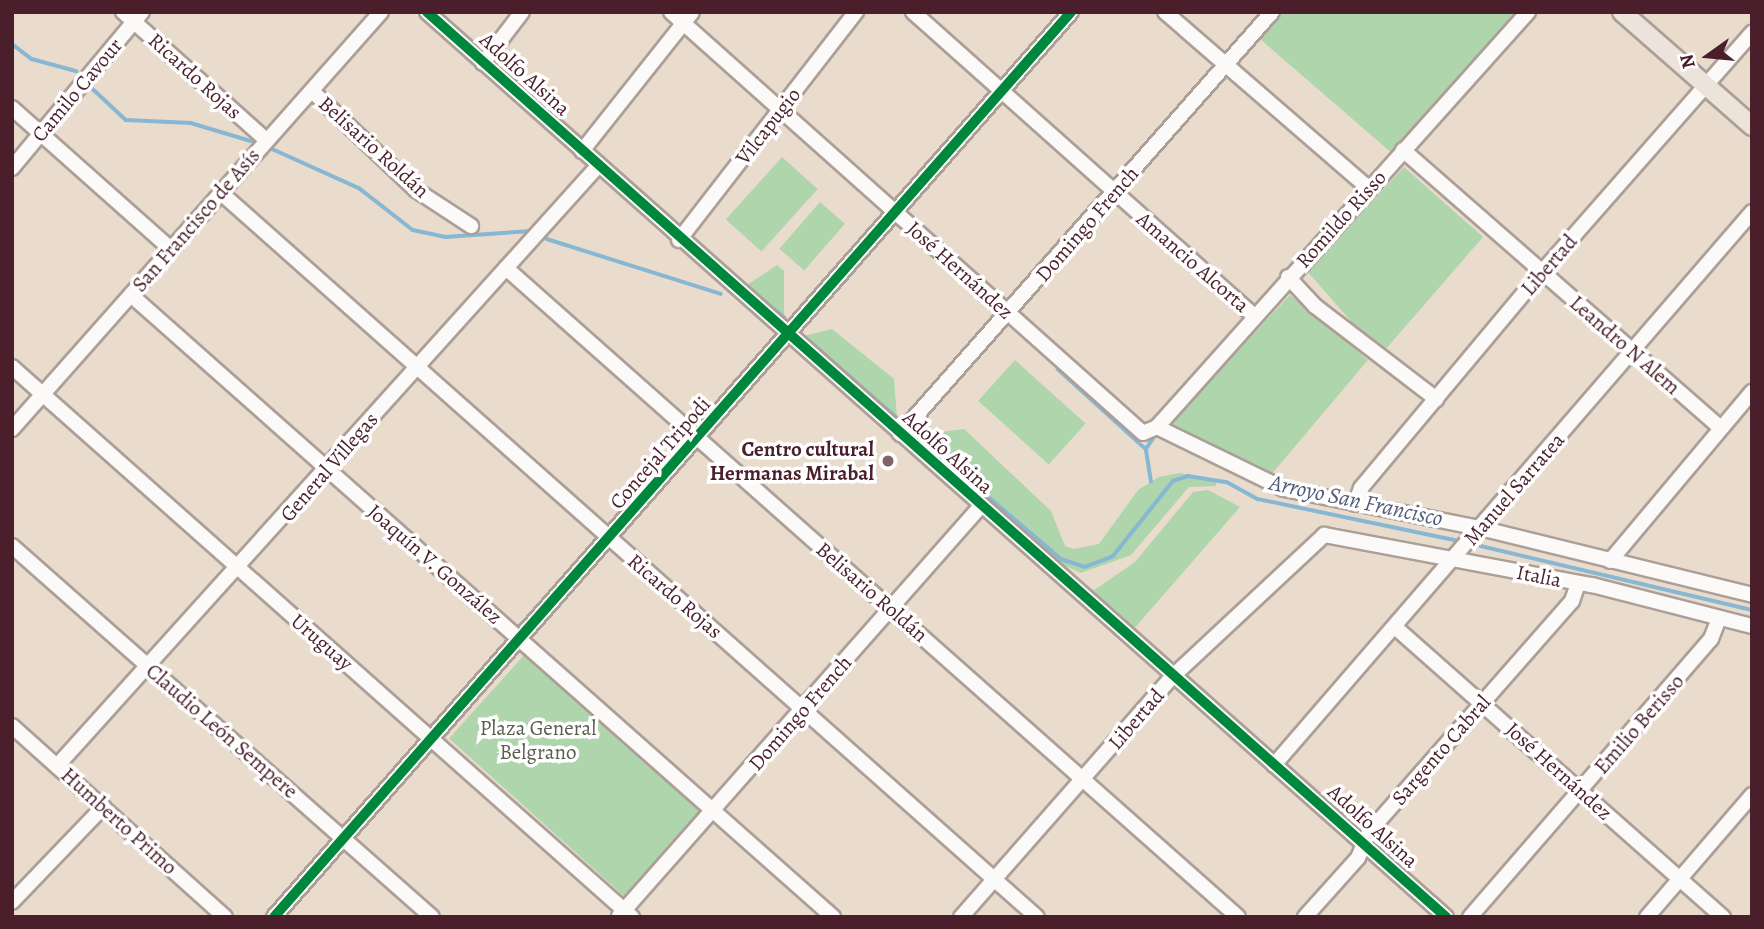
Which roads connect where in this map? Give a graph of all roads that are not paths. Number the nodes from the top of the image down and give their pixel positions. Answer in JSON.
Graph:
{"nodes":[{"id":1,"x":381,"y":12,"type":"edge"},
{"id":2,"x":427,"y":12,"type":"edge"},
{"id":3,"x":522,"y":12,"type":"edge"},
{"id":4,"x":671,"y":12,"type":"edge"},
{"id":5,"x":856,"y":12,"type":"edge"},
{"id":6,"x":913,"y":12,"type":"edge"},
{"id":7,"x":1071,"y":12,"type":"edge"},
{"id":8,"x":1165,"y":12,"type":"edge"},
{"id":9,"x":1272,"y":12,"type":"edge"},
{"id":10,"x":1528,"y":12,"type":"edge"},
{"id":11,"x":1622,"y":12,"type":"edge"},
{"id":12,"x":133,"y":15,"type":"edge"},
{"id":13,"x":688,"y":18,"type":"edge"},
{"id":14,"x":1752,"y":33,"type":"edge"},
{"id":15,"x":484,"y":62,"type":"junction"},
{"id":16,"x":1225,"y":65,"type":"junction"},
{"id":17,"x":1707,"y":86,"type":"junction"},
{"id":18,"x":1000,"y":90,"type":"junction"},
{"id":19,"x":312,"y":91,"type":"junction"},
{"id":20,"x":12,"y":108,"type":"edge"},
{"id":21,"x":780,"y":110,"type":"junction"},
{"id":22,"x":1752,"y":125,"type":"edge"},
{"id":23,"x":41,"y":132,"type":"junction"},
{"id":24,"x":263,"y":144,"type":"junction"},
{"id":25,"x":1403,"y":150,"type":"junction"},
{"id":26,"x":582,"y":151,"type":"junction"},
{"id":27,"x":598,"y":166,"type":"junction"},
{"id":28,"x":12,"y":168,"type":"edge"},
{"id":29,"x":1369,"y":189,"type":"junction"},
{"id":30,"x":220,"y":192,"type":"junction"},
{"id":31,"x":1114,"y":194,"type":"junction"},
{"id":32,"x":894,"y":209,"type":"junction"},
{"id":33,"x":1752,"y":212,"type":"edge"},
{"id":34,"x":471,"y":226,"type":"dead end"},
{"id":35,"x":679,"y":240,"type":"junction"},
{"id":36,"x":171,"y":249,"type":"junction"},
{"id":37,"x":506,"y":268,"type":"junction"},
{"id":38,"x":1541,"y":273,"type":"junction"},
{"id":39,"x":1288,"y":277,"type":"junction"},
{"id":40,"x":131,"y":295,"type":"junction"},
{"id":41,"x":1009,"y":314,"type":"junction"},
{"id":42,"x":1254,"y":316,"type":"junction"},
{"id":43,"x":788,"y":335,"type":"junction"},
{"id":44,"x":1633,"y":351,"type":"junction"},
{"id":45,"x":417,"y":366,"type":"junction"},
{"id":46,"x":12,"y":367,"type":"edge"},
{"id":47,"x":1752,"y":392,"type":"edge"},
{"id":48,"x":43,"y":395,"type":"junction"},
{"id":49,"x":1436,"y":399,"type":"junction"},
{"id":50,"x":1157,"y":427,"type":"junction"},
{"id":51,"x":1721,"y":428,"type":"junction"},
{"id":52,"x":12,"y":429,"type":"edge"},
{"id":53,"x":900,"y":434,"type":"junction"},
{"id":54,"x":698,"y":440,"type":"junction"},
{"id":55,"x":327,"y":470,"type":"junction"},
{"id":56,"x":1354,"y":503,"type":"junction"},
{"id":57,"x":980,"y":507,"type":"junction"},
{"id":58,"x":1478,"y":530,"type":"junction"},
{"id":59,"x":1324,"y":535,"type":"joint"},
{"id":60,"x":610,"y":538,"type":"junction"},
{"id":61,"x":12,"y":546,"type":"edge"},
{"id":62,"x":1457,"y":554,"type":"junction"},
{"id":63,"x":1610,"y":561,"type":"junction"},
{"id":64,"x":239,"y":569,"type":"junction"},
{"id":65,"x":1578,"y":584,"type":"junction"},
{"id":66,"x":1751,"y":594,"type":"edge"},
{"id":67,"x":891,"y":609,"type":"junction"},
{"id":68,"x":1718,"y":621,"type":"junction"},
{"id":69,"x":1752,"y":626,"type":"edge"},
{"id":70,"x":1395,"y":627,"type":"junction"},
{"id":71,"x":520,"y":638,"type":"junction"},
{"id":72,"x":149,"y":667,"type":"junction"},
{"id":73,"x":1173,"y":676,"type":"junction"},
{"id":74,"x":1483,"y":703,"type":"junction"},
{"id":75,"x":803,"y":708,"type":"junction"},
{"id":76,"x":12,"y":726,"type":"edge"},
{"id":77,"x":433,"y":738,"type":"junction"},
{"id":78,"x":1274,"y":765,"type":"junction"},
{"id":79,"x":57,"y":766,"type":"junction"},
{"id":80,"x":1083,"y":778,"type":"junction"},
{"id":81,"x":1581,"y":791,"type":"junction"},
{"id":82,"x":1752,"y":795,"type":"edge"},
{"id":83,"x":103,"y":807,"type":"junction"},
{"id":84,"x":714,"y":810,"type":"junction"},
{"id":85,"x":344,"y":838,"type":"junction"},
{"id":86,"x":1364,"y":844,"type":"junction"},
{"id":87,"x":1681,"y":879,"type":"junction"},
{"id":88,"x":995,"y":880,"type":"junction"},
{"id":89,"x":12,"y":902,"type":"edge"},
{"id":90,"x":625,"y":914,"type":"edge"},
{"id":91,"x":225,"y":917,"type":"edge"},
{"id":92,"x":274,"y":917,"type":"edge"},
{"id":93,"x":432,"y":917,"type":"edge"},
{"id":94,"x":833,"y":917,"type":"edge"},
{"id":95,"x":961,"y":917,"type":"edge"},
{"id":96,"x":1037,"y":917,"type":"edge"},
{"id":97,"x":1238,"y":917,"type":"edge"},
{"id":98,"x":1305,"y":917,"type":"edge"},
{"id":99,"x":1446,"y":917,"type":"edge"},
{"id":100,"x":1470,"y":917,"type":"edge"},
{"id":101,"x":1647,"y":917,"type":"edge"},
{"id":102,"x":1723,"y":917,"type":"edge"}],
"edges":[{"from":1,"to":19,"type":"street","name":"San Francisco de Asís"},
{"from":2,"to":15,"type":"street","name":"Adolfo Alsina"},
{"from":3,"to":15,"type":"street"},
{"from":4,"to":13,"type":"street","name":"José Hernández"},
{"from":5,"to":21,"type":"street","name":"Vilcapugio"},
{"from":6,"to":18,"type":"street","name":"Amancio Alcorta"},
{"from":7,"to":18,"type":"street","name":"Concejal Tripodi"},
{"from":8,"to":16,"type":"street"},
{"from":9,"to":16,"type":"street","name":"Domingo French"},
{"from":10,"to":25,"type":"street","name":"Romildo Risso"},
{"from":11,"to":17,"type":"main road"},
{"from":12,"to":23,"type":"street","name":"Camilo Cavour"},
{"from":12,"to":24,"type":"street","name":"Ricardo Rojas"},
{"from":13,"to":21,"type":"street","name":"José Hernández"},
{"from":13,"to":26,"type":"street"},
{"from":14,"to":17,"type":"street","name":"Libertad"},
{"from":15,"to":26,"type":"street","name":"Adolfo Alsina"},
{"from":16,"to":29,"type":"street"},
{"from":16,"to":31,"type":"street","name":"Domingo French"},
{"from":17,"to":22,"type":"main road"},
{"from":17,"to":38,"type":"street","name":"Libertad"},
{"from":18,"to":31,"type":"street","name":"Amancio Alcorta"},
{"from":18,"to":32,"type":"street","name":"Concejal Tripodi"},
{"from":19,"to":24,"type":"street","name":"San Francisco de Asís"},
{"from":19,"to":34,"type":"street","name":"Belisario Roldán"},
{"from":20,"to":23,"type":"street"},
{"from":21,"to":32,"type":"street","name":"José Hernández"},
{"from":21,"to":35,"type":"street","name":"Vilcapugio"},
{"from":23,"to":28,"type":"street","name":"Camilo Cavour"},
{"from":23,"to":36,"type":"street"},
{"from":24,"to":30,"type":"street","name":"San Francisco de Asís"},
{"from":25,"to":29,"type":"street","name":"Romildo Risso"},
{"from":25,"to":38,"type":"street","name":"Leandro N Alem"},
{"from":26,"to":27,"type":"street","name":"Adolfo Alsina"},
{"from":27,"to":35,"type":"street","name":"Adolfo Alsina"},
{"from":27,"to":37,"type":"street","name":"General Villegas"},
{"from":29,"to":39,"type":"street","name":"Romildo Risso"},
{"from":30,"to":36,"type":"street","name":"San Francisco de Asís"},
{"from":30,"to":45,"type":"street","name":"Ricardo Rojas"},
{"from":31,"to":41,"type":"street","name":"Domingo French"},
{"from":31,"to":42,"type":"street","name":"Amancio Alcorta"},
{"from":32,"to":41,"type":"street","name":"José Hernández"},
{"from":32,"to":43,"type":"street","name":"Concejal Tripodi"},
{"from":33,"to":44,"type":"street","name":"Manuel Sarratea"},
{"from":35,"to":43,"type":"street","name":"Adolfo Alsina"},
{"from":36,"to":40,"type":"street","name":"San Francisco de Asís"},
{"from":37,"to":45,"type":"street","name":"General Villegas"},
{"from":37,"to":54,"type":"street","name":"Belisario Roldán"},
{"from":38,"to":44,"type":"street","name":"Leandro N Alem"},
{"from":38,"to":49,"type":"street","name":"Libertad"},
{"from":39,"to":42,"type":"street","name":"Romildo Risso"},
{"from":39,"to":49,"type":"street"},
{"from":40,"to":48,"type":"street","name":"San Francisco de Asís"},
{"from":40,"to":55,"type":"street","name":"Joaquín V. González"},
{"from":41,"to":50,"type":"street","name":"José Hernández"},
{"from":41,"to":53,"type":"street","name":"Domingo French"},
{"from":42,"to":50,"type":"street","name":"Romildo Risso"},
{"from":43,"to":53,"type":"street","name":"Adolfo Alsina"},
{"from":43,"to":54,"type":"street","name":"Concejal Tripodi"},
{"from":44,"to":51,"type":"street","name":"Leandro N Alem"},
{"from":44,"to":58,"type":"street","name":"Manuel Sarratea"},
{"from":45,"to":55,"type":"street","name":"General Villegas"},
{"from":45,"to":60,"type":"street","name":"Ricardo Rojas"},
{"from":46,"to":48,"type":"street","name":"Uruguay"},
{"from":47,"to":51,"type":"street"},
{"from":48,"to":52,"type":"street","name":"San Francisco de Asís"},
{"from":48,"to":64,"type":"street","name":"Uruguay"},
{"from":49,"to":56,"type":"street","name":"Libertad"},
{"from":50,"to":56,"type":"street","name":"Italia"},
{"from":51,"to":63,"type":"street"},
{"from":53,"to":57,"type":"street","name":"Adolfo Alsina"},
{"from":54,"to":60,"type":"street","name":"Concejal Tripodi"},
{"from":54,"to":67,"type":"street","name":"Belisario Roldán"},
{"from":55,"to":64,"type":"street","name":"General Villegas"},
{"from":55,"to":71,"type":"street","name":"Joaquín V. González"},
{"from":56,"to":58,"type":"street","name":"Italia"},
{"from":57,"to":67,"type":"street","name":"Domingo French"},
{"from":57,"to":73,"type":"street","name":"Adolfo Alsina"},
{"from":58,"to":62,"type":"street","name":"Manuel Sarratea"},
{"from":58,"to":63,"type":"street","name":"Italia"},
{"from":59,"to":62,"type":"street","name":"Italia"},
{"from":59,"to":73,"type":"street","name":"Libertad"},
{"from":60,"to":71,"type":"street","name":"Concejal Tripodi"},
{"from":60,"to":75,"type":"street","name":"Ricardo Rojas"},
{"from":61,"to":72,"type":"street","name":"Claudio León Sempere"},
{"from":62,"to":65,"type":"street","name":"Italia"},
{"from":62,"to":70,"type":"street","name":"Manuel Sarratea"},
{"from":63,"to":66,"type":"street","name":"Italia"},
{"from":64,"to":72,"type":"street","name":"General Villegas"},
{"from":64,"to":77,"type":"street","name":"Uruguay"},
{"from":65,"to":68,"type":"street","name":"Italia"},
{"from":65,"to":74,"type":"street","name":"Sargento Cabral"},
{"from":67,"to":75,"type":"street","name":"Domingo French"},
{"from":67,"to":80,"type":"street","name":"Belisario Roldán"},
{"from":68,"to":69,"type":"street","name":"Italia"},
{"from":68,"to":81,"type":"street","name":"Emilio Berisso"},
{"from":70,"to":74,"type":"street","name":"José Hernández"},
{"from":70,"to":78,"type":"street","name":"Manuel Sarratea"},
{"from":71,"to":77,"type":"street","name":"Concejal Tripodi"},
{"from":71,"to":84,"type":"street","name":"Joaquín V. González"},
{"from":72,"to":79,"type":"street","name":"General Villegas"},
{"from":72,"to":85,"type":"street","name":"Claudio León Sempere"},
{"from":73,"to":78,"type":"street","name":"Adolfo Alsina"},
{"from":73,"to":80,"type":"street","name":"Libertad"},
{"from":74,"to":81,"type":"street","name":"José Hernández"},
{"from":74,"to":86,"type":"street","name":"Sargento Cabral"},
{"from":75,"to":84,"type":"street","name":"Domingo French"},
{"from":75,"to":88,"type":"street","name":"Ricardo Rojas"},
{"from":76,"to":79,"type":"street","name":"Humberto Primo"},
{"from":77,"to":85,"type":"street","name":"Concejal Tripodi"},
{"from":77,"to":90,"type":"street","name":"Uruguay"},
{"from":78,"to":86,"type":"street","name":"Adolfo Alsina"},
{"from":79,"to":83,"type":"street","name":"Humberto Primo"},
{"from":80,"to":88,"type":"street","name":"Libertad"},
{"from":80,"to":97,"type":"street","name":"Belisario Roldán"},
{"from":81,"to":87,"type":"street","name":"José Hernández"},
{"from":81,"to":100,"type":"street","name":"Emilio Berisso"},
{"from":82,"to":87,"type":"street"},
{"from":83,"to":89,"type":"street"},
{"from":83,"to":91,"type":"street","name":"Humberto Primo"},
{"from":84,"to":90,"type":"street","name":"Domingo French"},
{"from":84,"to":94,"type":"street","name":"Joaquín V. González"},
{"from":85,"to":92,"type":"street","name":"Concejal Tripodi"},
{"from":85,"to":93,"type":"street","name":"Claudio León Sempere"},
{"from":86,"to":98,"type":"street","name":"Sargento Cabral"},
{"from":86,"to":99,"type":"street","name":"Adolfo Alsina"},
{"from":87,"to":101,"type":"street"},
{"from":87,"to":102,"type":"street","name":"José Hernández"},
{"from":88,"to":95,"type":"street","name":"Libertad"},
{"from":88,"to":96,"type":"street","name":"Ricardo Rojas"}]}
